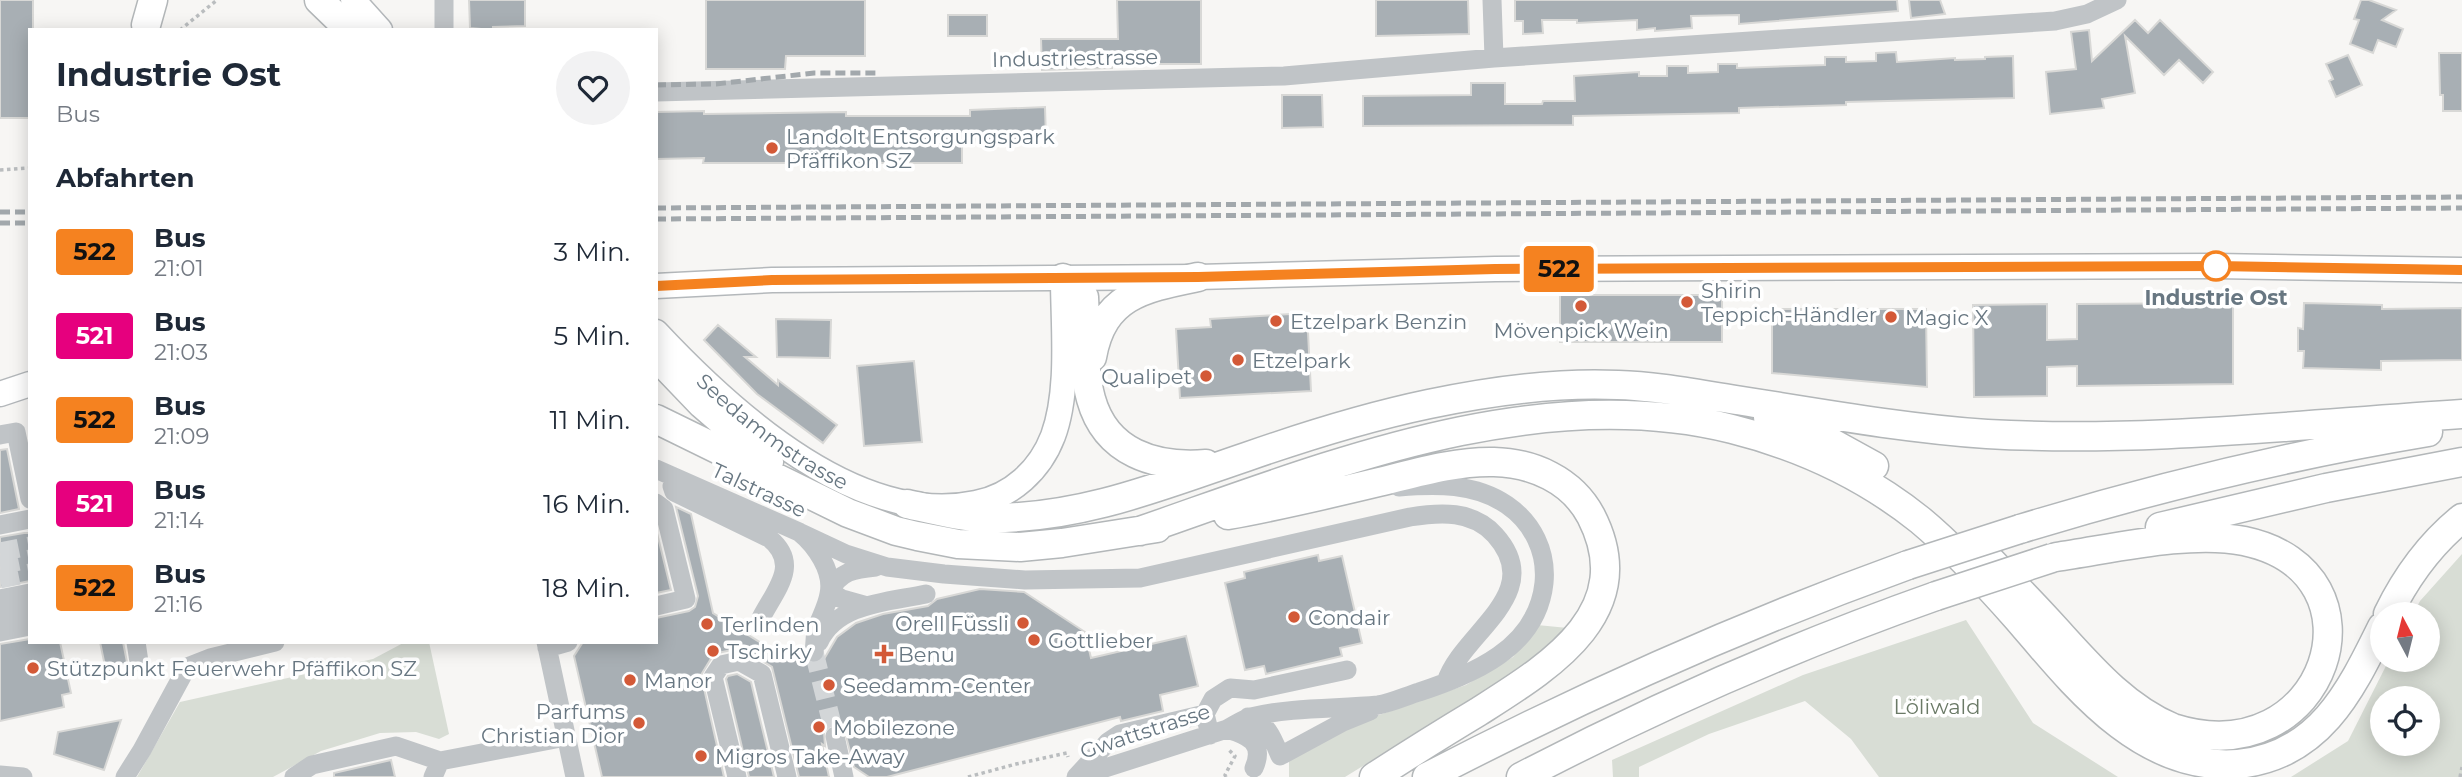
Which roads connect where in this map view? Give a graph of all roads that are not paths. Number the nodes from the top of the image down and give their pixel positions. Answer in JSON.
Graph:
{"nodes":[{"id":1,"x":319,"y":0,"type":"edge"},
{"id":2,"x":331,"y":0,"type":"edge"},
{"id":3,"x":353,"y":0,"type":"edge"},
{"id":4,"x":444,"y":0,"type":"edge"},
{"id":5,"x":1492,"y":0,"type":"edge"},
{"id":6,"x":2117,"y":0,"type":"edge"},
{"id":7,"x":350,"y":28,"type":"edge"},
{"id":8,"x":351,"y":28,"type":"edge"},
{"id":9,"x":378,"y":28,"type":"edge"},
{"id":10,"x":444,"y":28,"type":"edge"},
{"id":11,"x":1494,"y":58,"type":"junction"},
{"id":12,"x":658,"y":92,"type":"edge"},
{"id":13,"x":2462,"y":270,"type":"edge"},
{"id":14,"x":1198,"y":277,"type":"junction"},
{"id":15,"x":1063,"y":278,"type":"junction"},
{"id":16,"x":658,"y":286,"type":"edge"},
{"id":17,"x":658,"y":334,"type":"edge"},
{"id":18,"x":658,"y":358,"type":"edge"},
{"id":19,"x":1088,"y":388,"type":"junction"},
{"id":20,"x":1692,"y":393,"type":"junction"},
{"id":21,"x":2462,"y":414,"type":"edge"},
{"id":22,"x":658,"y":420,"type":"edge"},
{"id":23,"x":2462,"y":427,"type":"edge"},
{"id":24,"x":0,"y":435,"type":"edge"},
{"id":25,"x":1246,"y":457,"type":"junction"},
{"id":26,"x":2462,"y":462,"type":"edge"},
{"id":27,"x":665,"y":473,"type":"edge"},
{"id":28,"x":28,"y":489,"type":"edge"},
{"id":29,"x":1348,"y":490,"type":"junction"},
{"id":30,"x":825,"y":502,"type":"junction"},
{"id":31,"x":658,"y":504,"type":"edge"},
{"id":32,"x":907,"y":504,"type":"junction"},
{"id":33,"x":2462,"y":518,"type":"edge"},
{"id":34,"x":28,"y":519,"type":"edge"},
{"id":35,"x":0,"y":525,"type":"edge"},
{"id":36,"x":1140,"y":531,"type":"junction"},
{"id":37,"x":799,"y":532,"type":"junction"},
{"id":38,"x":2054,"y":557,"type":"junction"},
{"id":39,"x":887,"y":567,"type":"junction"},
{"id":40,"x":830,"y":592,"type":"junction"},
{"id":41,"x":28,"y":593,"type":"edge"},
{"id":42,"x":926,"y":594,"type":"dead end"},
{"id":43,"x":0,"y":599,"type":"edge"},
{"id":44,"x":2394,"y":602,"type":"edge"},
{"id":45,"x":658,"y":606,"type":"edge"},
{"id":46,"x":867,"y":606,"type":"junction"},
{"id":47,"x":28,"y":608,"type":"edge"},
{"id":48,"x":0,"y":614,"type":"edge"},
{"id":49,"x":761,"y":618,"type":"dead end"},
{"id":50,"x":28,"y":626,"type":"edge"},
{"id":51,"x":0,"y":632,"type":"edge"},
{"id":52,"x":267,"y":644,"type":"edge"},
{"id":53,"x":546,"y":645,"type":"edge"},
{"id":54,"x":2370,"y":649,"type":"edge"},
{"id":55,"x":1347,"y":670,"type":"dead end"},
{"id":56,"x":1446,"y":682,"type":"junction"},
{"id":57,"x":1379,"y":705,"type":"junction"},
{"id":58,"x":1205,"y":713,"type":"junction"},
{"id":59,"x":1248,"y":717,"type":"junction"},
{"id":60,"x":1218,"y":732,"type":"junction"},
{"id":61,"x":835,"y":736,"type":"tunnel mouth"},
{"id":62,"x":566,"y":737,"type":"junction"},
{"id":63,"x":1254,"y":768,"type":"dead end"},
{"id":64,"x":437,"y":769,"type":"edge"},
{"id":65,"x":1074,"y":773,"type":"edge"},
{"id":66,"x":0,"y":775,"type":"edge"},
{"id":67,"x":23,"y":777,"type":"edge"},
{"id":68,"x":125,"y":777,"type":"edge"},
{"id":69,"x":294,"y":777,"type":"edge"},
{"id":70,"x":575,"y":777,"type":"edge"},
{"id":71,"x":737,"y":777,"type":"edge"},
{"id":72,"x":787,"y":777,"type":"edge"},
{"id":73,"x":844,"y":777,"type":"edge"},
{"id":74,"x":1374,"y":777,"type":"edge"},
{"id":75,"x":1427,"y":777,"type":"edge"},
{"id":76,"x":1521,"y":777,"type":"edge"}],
"edges":[{"from":1,"to":7,"type":"highway"},
{"from":2,"to":8,"type":"highway"},
{"from":3,"to":9,"type":"main road"},
{"from":4,"to":10,"type":"street"},
{"from":5,"to":11,"type":"street"},
{"from":6,"to":11,"type":"street","name":"Industriestrasse"},
{"from":11,"to":12,"type":"street","name":"Industriestrasse"},
{"from":13,"to":14,"type":"main road"},
{"from":14,"to":15,"type":"main road"},
{"from":14,"to":19,"type":"highway"},
{"from":15,"to":16,"type":"main road"},
{"from":15,"to":19,"type":"highway"},
{"from":15,"to":32,"type":"main road","name":"Seedammstrasse"},
{"from":17,"to":32,"type":"main road","name":"Seedammstrasse"},
{"from":18,"to":30,"type":"highway"},
{"from":19,"to":25,"type":"highway"},
{"from":20,"to":21,"type":"highway"},
{"from":20,"to":25,"type":"highway"},
{"from":20,"to":38,"type":"highway"},
{"from":22,"to":30,"type":"highway"},
{"from":23,"to":75,"type":"highway","bridge":true},
{"from":24,"to":28,"type":"street"},
{"from":25,"to":32,"type":"highway"},
{"from":26,"to":38,"type":"highway"},
{"from":27,"to":37,"type":"street","name":"Talstrasse"},
{"from":27,"to":49,"type":"street"},
{"from":29,"to":36,"type":"highway"},
{"from":29,"to":56,"type":"street","name":"Gwattstrasse"},
{"from":29,"to":74,"type":"highway"},
{"from":30,"to":36,"type":"highway"},
{"from":31,"to":45,"type":"street"},
{"from":33,"to":44,"type":"highway"},
{"from":34,"to":35,"type":"street"},
{"from":36,"to":54,"type":"highway"},
{"from":37,"to":39,"type":"street"},
{"from":37,"to":40,"type":"street","name":"Talstrasse"},
{"from":38,"to":76,"type":"highway","bridge":true},
{"from":39,"to":40,"type":"street"},
{"from":39,"to":56,"type":"street"},
{"from":40,"to":46,"type":"street"},
{"from":40,"to":46,"type":"street"},
{"from":41,"to":43,"type":"street"},
{"from":42,"to":46,"type":"street"},
{"from":47,"to":48,"type":"street"},
{"from":50,"to":51,"type":"street"},
{"from":52,"to":68,"type":"street"},
{"from":53,"to":62,"type":"street"},
{"from":55,"to":58,"type":"street"},
{"from":56,"to":57,"type":"street","name":"Gwattstrasse"},
{"from":57,"to":59,"type":"street","name":"Gwattstrasse"},
{"from":57,"to":59,"type":"street"},
{"from":58,"to":60,"type":"street"},
{"from":58,"to":65,"type":"street"},
{"from":59,"to":60,"type":"street","name":"Gwattstrasse"},
{"from":60,"to":63,"type":"street","name":"Gwattstrasse"},
{"from":60,"to":65,"type":"street","name":"Gwattstrasse"},
{"from":61,"to":73,"type":"street"},
{"from":62,"to":64,"type":"street"},
{"from":62,"to":70,"type":"street"},
{"from":64,"to":69,"type":"street"},
{"from":66,"to":67,"type":"street"},
{"from":71,"to":72,"type":"street"}]}
